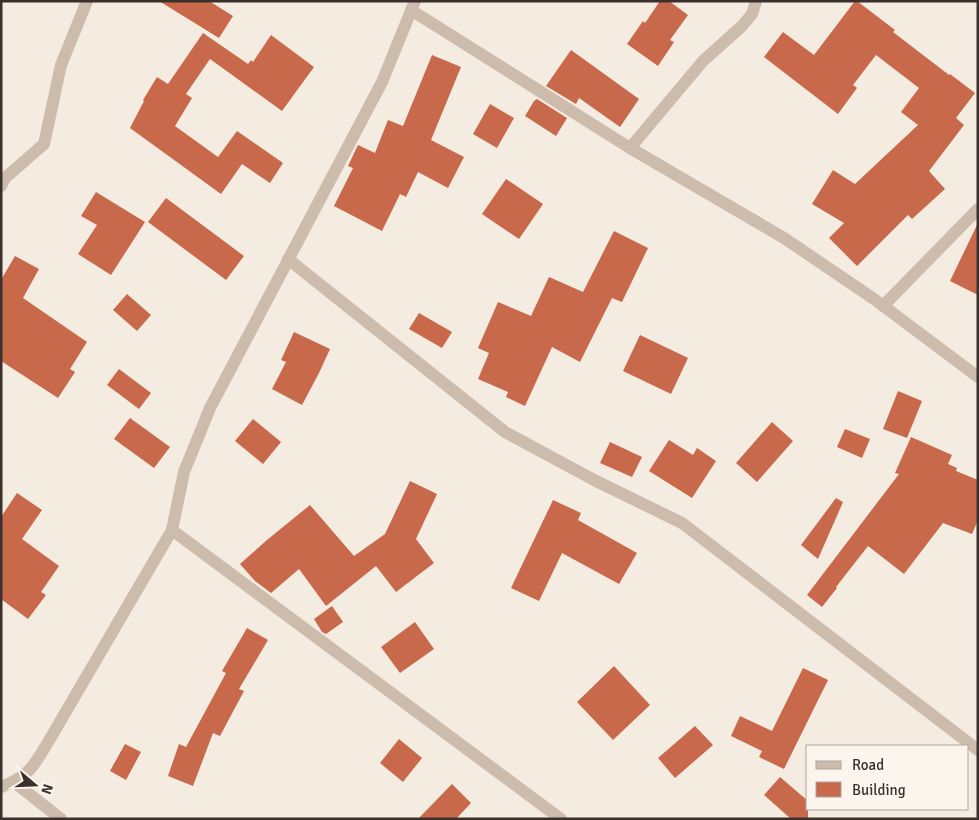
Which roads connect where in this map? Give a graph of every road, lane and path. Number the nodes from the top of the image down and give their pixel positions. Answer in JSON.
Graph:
{"nodes":[{"id":1,"x":87,"y":1,"type":"edge"},
{"id":2,"x":756,"y":1,"type":"edge"},
{"id":3,"x":413,"y":6,"type":"edge"},
{"id":4,"x":630,"y":148,"type":"junction"},
{"id":5,"x":1,"y":186,"type":"edge"},
{"id":6,"x":978,"y":209,"type":"edge"},
{"id":7,"x":288,"y":259,"type":"junction"},
{"id":8,"x":883,"y":306,"type":"junction"},
{"id":9,"x":978,"y":377,"type":"edge"},
{"id":10,"x":172,"y":530,"type":"junction"},
{"id":11,"x":978,"y":750,"type":"edge"},
{"id":12,"x":14,"y":782,"type":"junction"},
{"id":13,"x":1,"y":787,"type":"edge"},
{"id":14,"x":61,"y":819,"type":"edge"},
{"id":15,"x":561,"y":819,"type":"edge"}],
"edges":[{"from":1,"to":5,"type":"street"},
{"from":2,"to":4,"type":"street"},
{"from":3,"to":4,"type":"street"},
{"from":3,"to":7,"type":"street"},
{"from":4,"to":8,"type":"street"},
{"from":6,"to":8,"type":"street"},
{"from":7,"to":10,"type":"street"},
{"from":7,"to":11,"type":"street"},
{"from":8,"to":9,"type":"street"},
{"from":10,"to":12,"type":"street"},
{"from":10,"to":15,"type":"street"},
{"from":12,"to":13,"type":"street"},
{"from":12,"to":14,"type":"street"}]}
